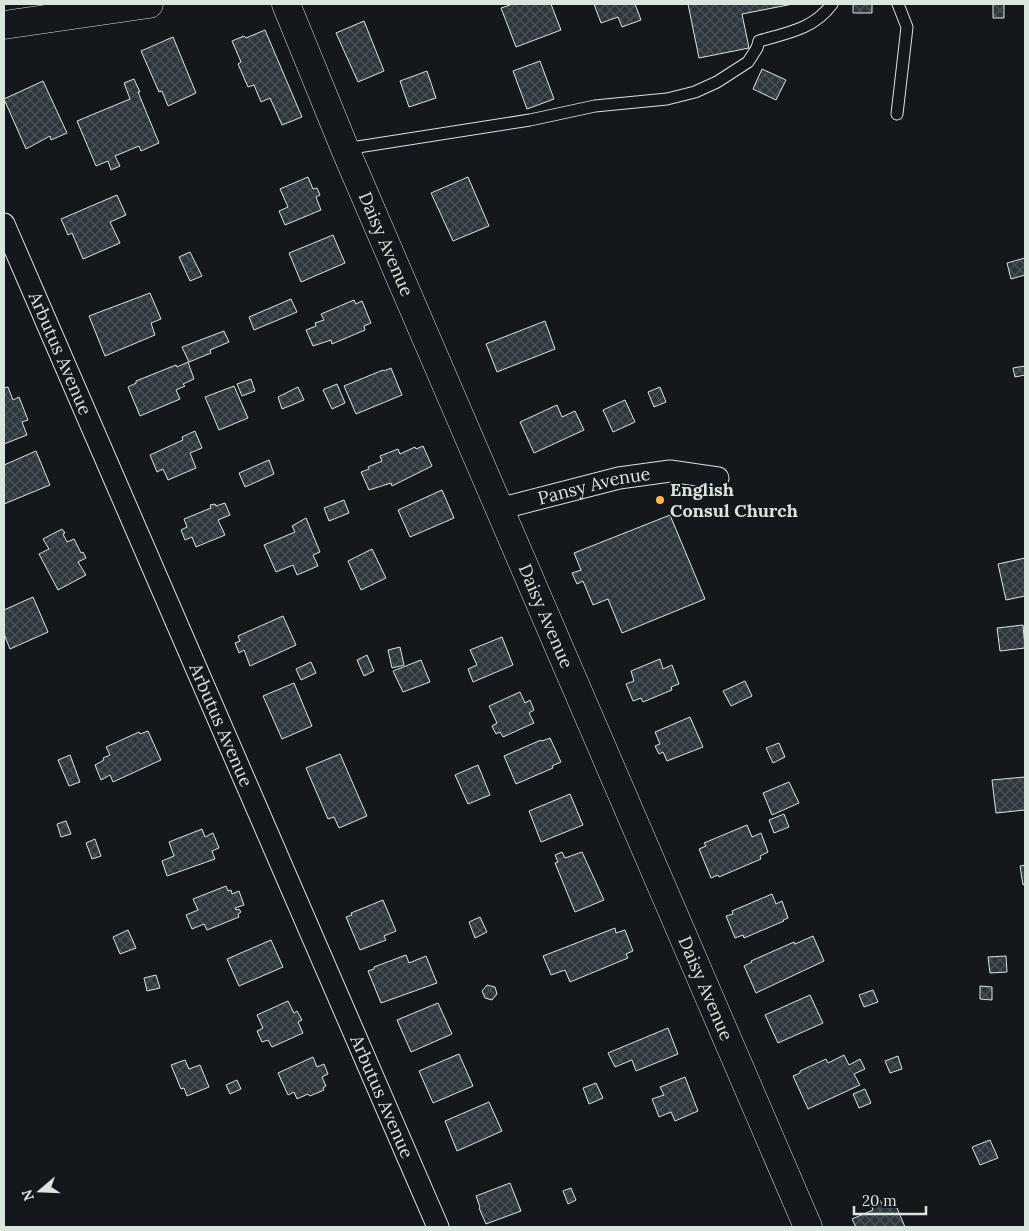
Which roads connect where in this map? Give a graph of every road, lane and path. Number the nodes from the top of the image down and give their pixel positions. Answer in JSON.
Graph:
{"nodes":[{"id":1,"x":149,"y":4,"type":"edge"},
{"id":2,"x":286,"y":4,"type":"edge"},
{"id":3,"x":832,"y":4,"type":"edge"},
{"id":4,"x":898,"y":4,"type":"edge"},
{"id":5,"x":4,"y":25,"type":"edge"},
{"id":6,"x":897,"y":114,"type":"dead end"},
{"id":7,"x":345,"y":148,"type":"junction"},
{"id":8,"x":4,"y":224,"type":"edge"},
{"id":9,"x":718,"y":478,"type":"dead end"},
{"id":10,"x":499,"y":509,"type":"junction"},
{"id":11,"x":438,"y":1227,"type":"edge"},
{"id":12,"x":808,"y":1227,"type":"edge"}],
"edges":[{"from":1,"to":5,"type":"street"},
{"from":2,"to":7,"type":"street","name":"Daisy Avenue"},
{"from":3,"to":7,"type":"lane"},
{"from":4,"to":6,"type":"lane"},
{"from":7,"to":10,"type":"street","name":"Daisy Avenue"},
{"from":8,"to":11,"type":"street","name":"Arbutus Avenue"},
{"from":9,"to":10,"type":"street","name":"Pansy Avenue"},
{"from":10,"to":12,"type":"street","name":"Daisy Avenue"}]}
